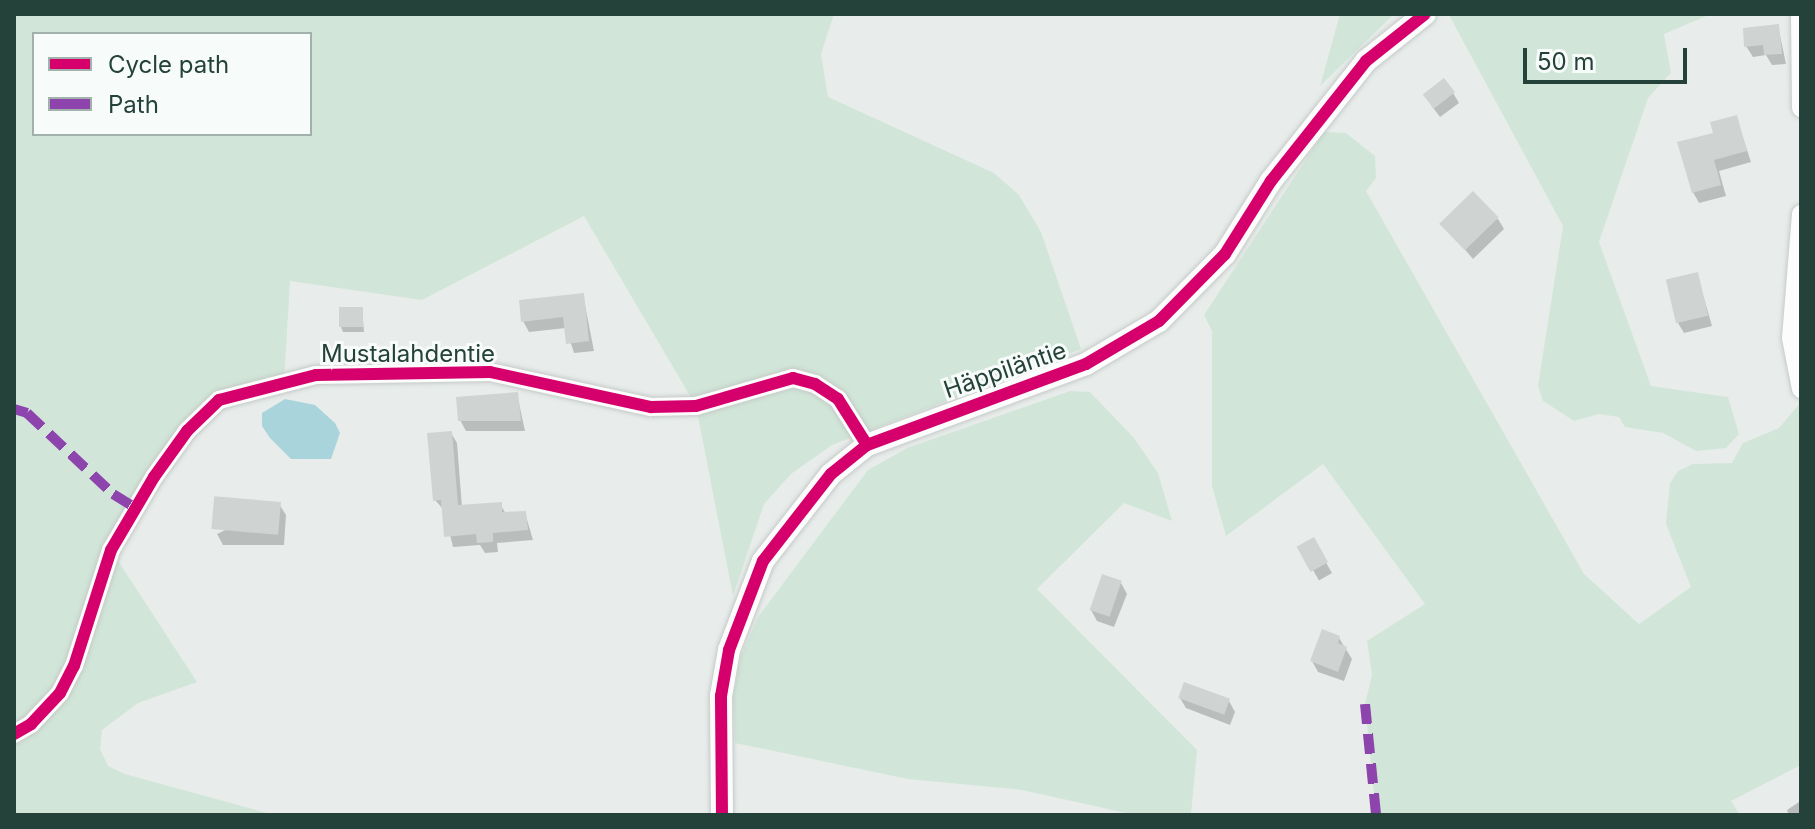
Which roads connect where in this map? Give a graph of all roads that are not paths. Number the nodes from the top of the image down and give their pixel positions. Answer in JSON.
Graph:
{"nodes":[{"id":1,"x":1425,"y":14,"type":"edge"},
{"id":2,"x":1800,"y":14,"type":"edge"},
{"id":3,"x":1801,"y":108,"type":"edge"},
{"id":4,"x":1801,"y":214,"type":"edge"},
{"id":5,"x":1801,"y":389,"type":"edge"},
{"id":6,"x":867,"y":445,"type":"junction"},
{"id":7,"x":14,"y":734,"type":"edge"},
{"id":8,"x":722,"y":815,"type":"edge"}],
"edges":[{"from":1,"to":6,"type":"street","name":"Häppiläntie"},
{"from":2,"to":3,"type":"street"},
{"from":4,"to":5,"type":"street"},
{"from":6,"to":7,"type":"street","name":"Mustalahdentie"},
{"from":6,"to":8,"type":"street","name":"Häppiläntie"}]}
